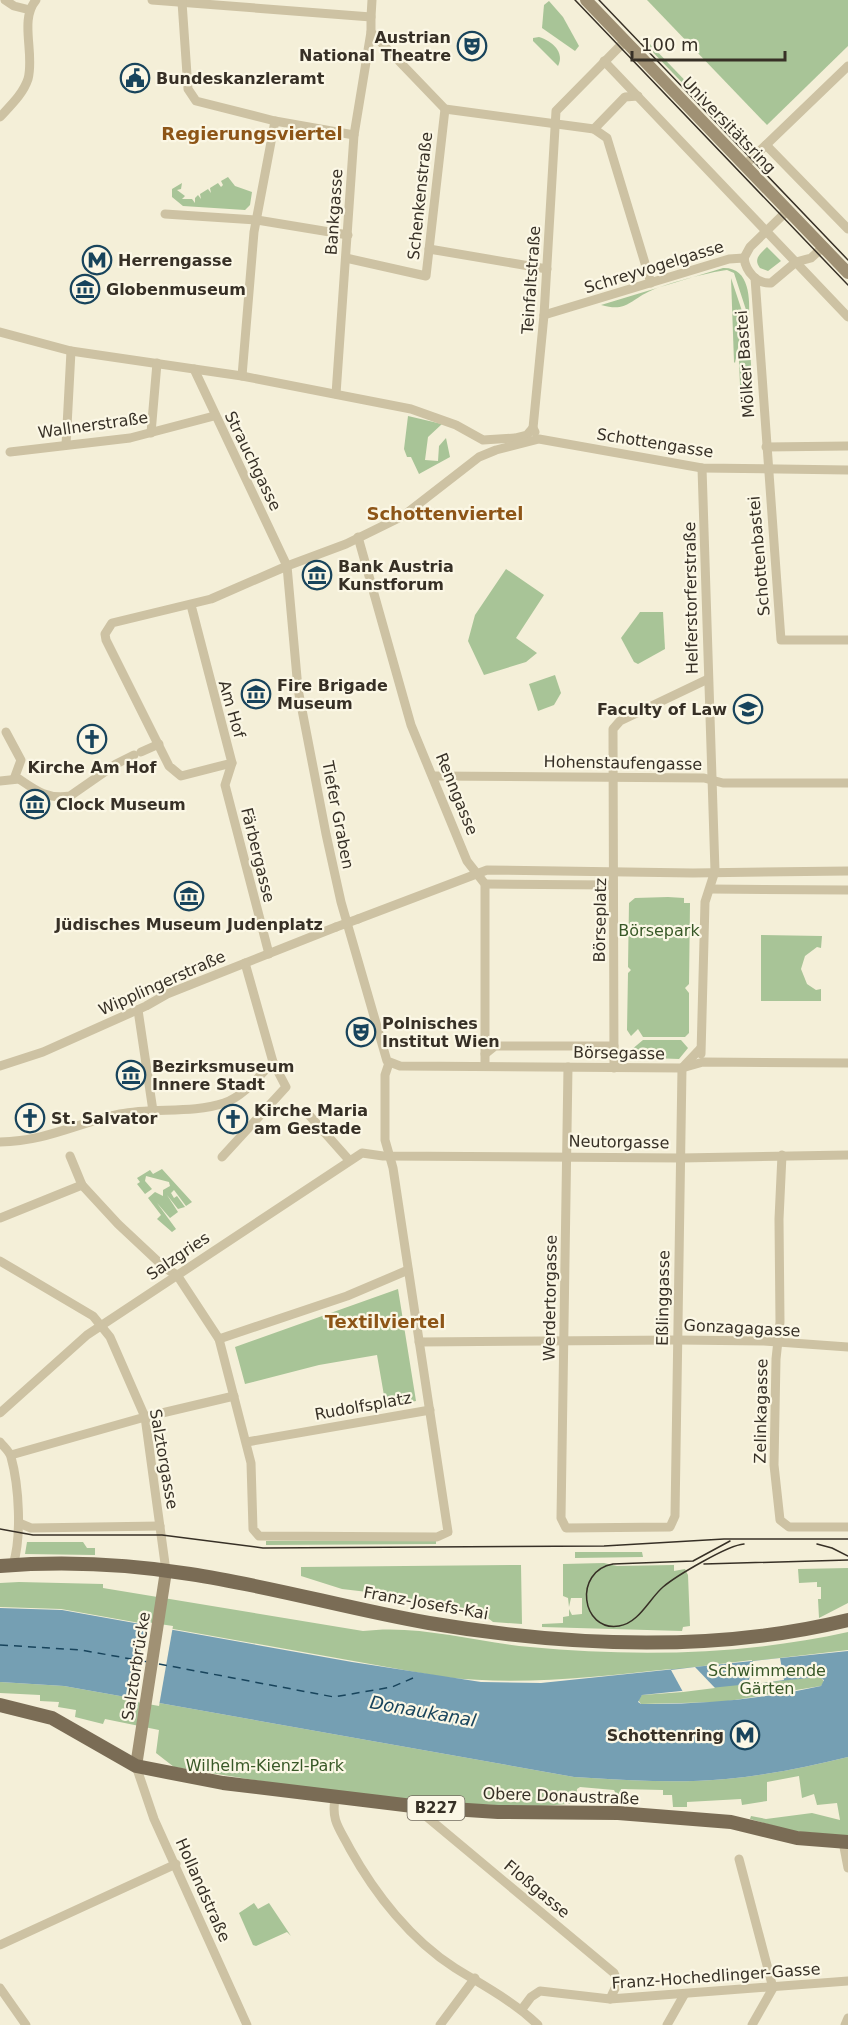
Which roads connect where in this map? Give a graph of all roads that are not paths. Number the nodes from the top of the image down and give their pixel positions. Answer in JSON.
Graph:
{"nodes":[{"id":1,"x":5,"y":0,"type":"edge"},
{"id":2,"x":36,"y":0,"type":"edge"},
{"id":3,"x":152,"y":0,"type":"edge"},
{"id":4,"x":372,"y":0,"type":"edge"},
{"id":5,"x":586,"y":0,"type":"edge"},
{"id":6,"x":182,"y":2,"type":"junction"},
{"id":7,"x":30,"y":10,"type":"junction"},
{"id":8,"x":371,"y":17,"type":"junction"},
{"id":9,"x":371,"y":32,"type":"junction"},
{"id":10,"x":625,"y":41,"type":"junction"},
{"id":11,"x":604,"y":61,"type":"junction"},
{"id":12,"x":848,"y":66,"type":"edge"},
{"id":13,"x":638,"y":96,"type":"junction"},
{"id":14,"x":445,"y":109,"type":"junction"},
{"id":15,"x":0,"y":117,"type":"edge"},
{"id":16,"x":275,"y":120,"type":"junction"},
{"id":17,"x":555,"y":122,"type":"junction"},
{"id":18,"x":594,"y":129,"type":"junction"},
{"id":19,"x":354,"y":135,"type":"junction"},
{"id":20,"x":766,"y":145,"type":"junction"},
{"id":21,"x":745,"y":165,"type":"junction"},
{"id":22,"x":788,"y":210,"type":"junction"},
{"id":23,"x":165,"y":214,"type":"dead end"},
{"id":24,"x":257,"y":220,"type":"junction"},
{"id":25,"x":848,"y":229,"type":"edge"},
{"id":26,"x":766,"y":231,"type":"junction"},
{"id":27,"x":348,"y":235,"type":"junction"},
{"id":28,"x":823,"y":247,"type":"junction"},
{"id":29,"x":429,"y":249,"type":"junction"},
{"id":30,"x":346,"y":258,"type":"junction"},
{"id":31,"x":744,"y":258,"type":"junction"},
{"id":32,"x":796,"y":262,"type":"junction"},
{"id":33,"x":547,"y":268,"type":"junction"},
{"id":34,"x":848,"y":273,"type":"edge"},
{"id":35,"x":755,"y":278,"type":"junction"},
{"id":36,"x":651,"y":283,"type":"junction"},
{"id":37,"x":544,"y":315,"type":"junction"},
{"id":38,"x":848,"y":317,"type":"edge"},
{"id":39,"x":0,"y":332,"type":"edge"},
{"id":40,"x":71,"y":351,"type":"junction"},
{"id":41,"x":157,"y":363,"type":"junction"},
{"id":42,"x":194,"y":369,"type":"junction"},
{"id":43,"x":242,"y":376,"type":"junction"},
{"id":44,"x":336,"y":394,"type":"junction"},
{"id":45,"x":214,"y":416,"type":"junction"},
{"id":46,"x":533,"y":428,"type":"junction"},
{"id":47,"x":151,"y":433,"type":"junction"},
{"id":48,"x":539,"y":439,"type":"junction"},
{"id":49,"x":483,"y":440,"type":"junction"},
{"id":50,"x":66,"y":445,"type":"junction"},
{"id":51,"x":848,"y":446,"type":"edge"},
{"id":52,"x":766,"y":447,"type":"junction"},
{"id":53,"x":10,"y":452,"type":"dead end"},
{"id":54,"x":478,"y":457,"type":"junction"},
{"id":55,"x":702,"y":468,"type":"junction"},
{"id":56,"x":767,"y":469,"type":"junction"},
{"id":57,"x":848,"y":470,"type":"edge"},
{"id":58,"x":358,"y":537,"type":"junction"},
{"id":59,"x":287,"y":566,"type":"junction"},
{"id":60,"x":191,"y":605,"type":"junction"},
{"id":61,"x":848,"y":640,"type":"edge"},
{"id":62,"x":708,"y":679,"type":"junction"},
{"id":63,"x":6,"y":732,"type":"dead end"},
{"id":64,"x":159,"y":744,"type":"junction"},
{"id":65,"x":232,"y":763,"type":"junction"},
{"id":66,"x":433,"y":776,"type":"junction"},
{"id":67,"x":613,"y":777,"type":"junction"},
{"id":68,"x":14,"y":779,"type":"junction"},
{"id":69,"x":711,"y":779,"type":"junction"},
{"id":70,"x":0,"y":781,"type":"edge"},
{"id":71,"x":848,"y":783,"type":"edge"},
{"id":72,"x":612,"y":871,"type":"junction"},
{"id":73,"x":715,"y":871,"type":"junction"},
{"id":74,"x":848,"y":871,"type":"edge"},
{"id":75,"x":477,"y":872,"type":"junction"},
{"id":76,"x":485,"y":884,"type":"junction"},
{"id":77,"x":612,"y":885,"type":"junction"},
{"id":78,"x":710,"y":889,"type":"junction"},
{"id":79,"x":848,"y":890,"type":"edge"},
{"id":80,"x":269,"y":954,"type":"junction"},
{"id":81,"x":245,"y":963,"type":"junction"},
{"id":82,"x":138,"y":1010,"type":"junction"},
{"id":83,"x":614,"y":1046,"type":"junction"},
{"id":84,"x":700,"y":1049,"type":"junction"},
{"id":85,"x":485,"y":1054,"type":"junction"},
{"id":86,"x":273,"y":1062,"type":"junction"},
{"id":87,"x":703,"y":1062,"type":"junction"},
{"id":88,"x":389,"y":1063,"type":"junction"},
{"id":89,"x":848,"y":1063,"type":"edge"},
{"id":90,"x":0,"y":1066,"type":"edge"},
{"id":91,"x":485,"y":1066,"type":"junction"},
{"id":92,"x":568,"y":1067,"type":"junction"},
{"id":93,"x":614,"y":1068,"type":"junction"},
{"id":94,"x":682,"y":1068,"type":"junction"},
{"id":95,"x":153,"y":1111,"type":"junction"},
{"id":96,"x":309,"y":1115,"type":"dead end"},
{"id":97,"x":0,"y":1142,"type":"edge"},
{"id":98,"x":388,"y":1155,"type":"junction"},
{"id":99,"x":567,"y":1155,"type":"junction"},
{"id":100,"x":782,"y":1155,"type":"junction"},
{"id":101,"x":848,"y":1155,"type":"edge"},
{"id":102,"x":70,"y":1156,"type":"dead end"},
{"id":103,"x":222,"y":1157,"type":"dead end"},
{"id":104,"x":681,"y":1158,"type":"junction"},
{"id":105,"x":348,"y":1160,"type":"junction"},
{"id":106,"x":82,"y":1185,"type":"junction"},
{"id":107,"x":0,"y":1218,"type":"edge"},
{"id":108,"x":0,"y":1261,"type":"edge"},
{"id":109,"x":408,"y":1270,"type":"junction"},
{"id":110,"x":177,"y":1275,"type":"junction"},
{"id":111,"x":101,"y":1325,"type":"junction"},
{"id":112,"x":219,"y":1339,"type":"junction"},
{"id":113,"x":677,"y":1340,"type":"junction"},
{"id":114,"x":564,"y":1341,"type":"junction"},
{"id":115,"x":419,"y":1342,"type":"junction"},
{"id":116,"x":777,"y":1344,"type":"junction"},
{"id":117,"x":848,"y":1347,"type":"edge"},
{"id":118,"x":234,"y":1396,"type":"junction"},
{"id":119,"x":430,"y":1410,"type":"junction"},
{"id":120,"x":0,"y":1413,"type":"edge"},
{"id":121,"x":145,"y":1417,"type":"junction"},
{"id":122,"x":0,"y":1442,"type":"edge"},
{"id":123,"x":247,"y":1442,"type":"junction"},
{"id":124,"x":11,"y":1455,"type":"junction"},
{"id":125,"x":19,"y":1523,"type":"junction"},
{"id":126,"x":160,"y":1527,"type":"junction"},
{"id":127,"x":848,"y":1527,"type":"edge"},
{"id":128,"x":566,"y":1528,"type":"joint"},
{"id":129,"x":6,"y":1565,"type":"edge"},
{"id":130,"x":166,"y":1571,"type":"junction"},
{"id":131,"x":848,"y":1614,"type":"edge"},
{"id":132,"x":848,"y":1620,"type":"edge"},
{"id":133,"x":823,"y":1626,"type":"junction"},
{"id":134,"x":0,"y":1705,"type":"edge"},
{"id":135,"x":136,"y":1766,"type":"junction"},
{"id":136,"x":335,"y":1799,"type":"junction"},
{"id":137,"x":421,"y":1807,"type":"junction"},
{"id":138,"x":845,"y":1842,"type":"edge"},
{"id":139,"x":739,"y":1859,"type":"dead end"},
{"id":140,"x":176,"y":1864,"type":"junction"},
{"id":141,"x":848,"y":1868,"type":"edge"},
{"id":142,"x":0,"y":1945,"type":"edge"},
{"id":143,"x":475,"y":1978,"type":"junction"},
{"id":144,"x":848,"y":1981,"type":"edge"},
{"id":145,"x":0,"y":1988,"type":"edge"},
{"id":146,"x":773,"y":1988,"type":"junction"},
{"id":147,"x":684,"y":1995,"type":"junction"},
{"id":148,"x":610,"y":1999,"type":"junction"},
{"id":149,"x":522,"y":2009,"type":"junction"},
{"id":150,"x":848,"y":2018,"type":"edge"},
{"id":151,"x":26,"y":2025,"type":"edge"},
{"id":152,"x":247,"y":2025,"type":"edge"},
{"id":153,"x":440,"y":2025,"type":"edge"},
{"id":154,"x":538,"y":2025,"type":"edge"},
{"id":155,"x":667,"y":2025,"type":"edge"},
{"id":156,"x":752,"y":2025,"type":"edge"},
{"id":157,"x":845,"y":2025,"type":"edge"}],
"edges":[{"from":1,"to":7,"type":"street"},
{"from":2,"to":7,"type":"street"},
{"from":3,"to":6,"type":"street"},
{"from":4,"to":8,"type":"street","name":"Bankgasse"},
{"from":5,"to":10,"type":"main road","name":"Universitätsring"},
{"from":6,"to":8,"type":"street"},
{"from":6,"to":16,"type":"street"},
{"from":7,"to":15,"type":"street"},
{"from":8,"to":9,"type":"street","name":"Bankgasse"},
{"from":9,"to":14,"type":"street"},
{"from":9,"to":19,"type":"street","name":"Bankgasse"},
{"from":10,"to":11,"type":"street"},
{"from":10,"to":21,"type":"main road","name":"Universitätsring"},
{"from":11,"to":13,"type":"street"},
{"from":11,"to":17,"type":"street"},
{"from":12,"to":20,"type":"street"},
{"from":13,"to":18,"type":"street"},
{"from":13,"to":26,"type":"street"},
{"from":14,"to":17,"type":"street"},
{"from":14,"to":29,"type":"street","name":"Schenkenstraße"},
{"from":16,"to":19,"type":"street"},
{"from":16,"to":24,"type":"street"},
{"from":17,"to":18,"type":"street"},
{"from":17,"to":33,"type":"street","name":"Teinfaltstraße"},
{"from":18,"to":36,"type":"street"},
{"from":19,"to":27,"type":"street","name":"Bankgasse"},
{"from":20,"to":21,"type":"street"},
{"from":20,"to":25,"type":"street","name":"Universitätsring"},
{"from":21,"to":22,"type":"main road","name":"Universitätsring"},
{"from":22,"to":26,"type":"street","name":"Schreyvogelgasse"},
{"from":22,"to":28,"type":"main road","name":"Universitätsring"},
{"from":23,"to":24,"type":"street"},
{"from":24,"to":27,"type":"street"},
{"from":24,"to":43,"type":"street"},
{"from":26,"to":31,"type":"street","name":"Schreyvogelgasse"},
{"from":26,"to":32,"type":"street"},
{"from":27,"to":30,"type":"street","name":"Bankgasse"},
{"from":28,"to":32,"type":"street"},
{"from":28,"to":34,"type":"main road","name":"Universitätsring"},
{"from":29,"to":30,"type":"street","name":"Schenkenstraße"},
{"from":29,"to":33,"type":"street"},
{"from":30,"to":44,"type":"street","name":"Bankgasse"},
{"from":31,"to":35,"type":"street","name":"Mölker Bastei"},
{"from":31,"to":36,"type":"street","name":"Schreyvogelgasse"},
{"from":32,"to":35,"type":"street"},
{"from":32,"to":38,"type":"street"},
{"from":33,"to":37,"type":"street","name":"Teinfaltstraße"},
{"from":35,"to":52,"type":"street","name":"Mölker Bastei"},
{"from":36,"to":37,"type":"street","name":"Schreyvogelgasse"},
{"from":37,"to":46,"type":"street","name":"Teinfaltstraße"},
{"from":39,"to":40,"type":"street"},
{"from":40,"to":41,"type":"street"},
{"from":40,"to":50,"type":"street"},
{"from":41,"to":42,"type":"street"},
{"from":41,"to":47,"type":"street"},
{"from":42,"to":43,"type":"street"},
{"from":42,"to":45,"type":"street","name":"Strauchgasse"},
{"from":43,"to":44,"type":"street"},
{"from":44,"to":49,"type":"street"},
{"from":45,"to":47,"type":"street","name":"Wallnerstraße"},
{"from":45,"to":59,"type":"street","name":"Strauchgasse"},
{"from":46,"to":48,"type":"street"},
{"from":46,"to":49,"type":"street"},
{"from":47,"to":50,"type":"street","name":"Wallnerstraße"},
{"from":48,"to":54,"type":"street"},
{"from":48,"to":55,"type":"street","name":"Schottengasse"},
{"from":49,"to":54,"type":"street"},
{"from":50,"to":53,"type":"street","name":"Wallnerstraße"},
{"from":51,"to":52,"type":"street"},
{"from":52,"to":56,"type":"street"},
{"from":54,"to":58,"type":"street"},
{"from":55,"to":56,"type":"street","name":"Schottengasse"},
{"from":55,"to":62,"type":"street","name":"Helferstorferstraße"},
{"from":56,"to":57,"type":"street","name":"Schottengasse"},
{"from":56,"to":61,"type":"street","name":"Schottenbastei"},
{"from":58,"to":59,"type":"street"},
{"from":58,"to":66,"type":"street","name":"Renngasse"},
{"from":59,"to":60,"type":"street"},
{"from":59,"to":88,"type":"street","name":"Tiefer Graben"},
{"from":60,"to":64,"type":"street","name":"Am Hof"},
{"from":60,"to":65,"type":"street","name":"Am Hof"},
{"from":62,"to":67,"type":"street"},
{"from":62,"to":69,"type":"street","name":"Helferstorferstraße"},
{"from":63,"to":68,"type":"street"},
{"from":64,"to":65,"type":"street","name":"Am Hof"},
{"from":64,"to":68,"type":"street"},
{"from":65,"to":80,"type":"street","name":"Färbergasse"},
{"from":66,"to":67,"type":"street","name":"Hohenstaufengasse"},
{"from":66,"to":75,"type":"street","name":"Renngasse"},
{"from":67,"to":69,"type":"street","name":"Hohenstaufengasse"},
{"from":67,"to":72,"type":"street"},
{"from":68,"to":70,"type":"street"},
{"from":69,"to":71,"type":"street","name":"Hohenstaufengasse"},
{"from":69,"to":73,"type":"street","name":"Helferstorferstraße"},
{"from":72,"to":73,"type":"street","name":"Börseplatz"},
{"from":72,"to":75,"type":"street"},
{"from":72,"to":77,"type":"street","name":"Börseplatz"},
{"from":73,"to":74,"type":"street"},
{"from":73,"to":78,"type":"street"},
{"from":75,"to":76,"type":"street","name":"Renngasse"},
{"from":75,"to":80,"type":"street","name":"Wipplingerstraße","bridge":true},
{"from":76,"to":77,"type":"street"},
{"from":76,"to":85,"type":"street"},
{"from":77,"to":83,"type":"street","name":"Börseplatz"},
{"from":78,"to":79,"type":"street"},
{"from":78,"to":84,"type":"street"},
{"from":80,"to":81,"type":"street","name":"Wipplingerstraße"},
{"from":81,"to":82,"type":"street","name":"Wipplingerstraße"},
{"from":81,"to":86,"type":"street"},
{"from":82,"to":90,"type":"street","name":"Wipplingerstraße"},
{"from":82,"to":95,"type":"street"},
{"from":83,"to":85,"type":"street","name":"Börsegasse"},
{"from":83,"to":93,"type":"street","name":"Börseplatz"},
{"from":84,"to":87,"type":"street"},
{"from":84,"to":94,"type":"street"},
{"from":85,"to":91,"type":"street"},
{"from":86,"to":95,"type":"street"},
{"from":86,"to":103,"type":"street"},
{"from":87,"to":89,"type":"street","name":"Börsegasse"},
{"from":87,"to":94,"type":"street","name":"Börsegasse"},
{"from":88,"to":91,"type":"street","name":"Börsegasse"},
{"from":88,"to":98,"type":"street","name":"Rudolfsplatz"},
{"from":91,"to":92,"type":"street","name":"Börsegasse"},
{"from":92,"to":93,"type":"street","name":"Börsegasse"},
{"from":92,"to":99,"type":"street","name":"Werdertorgasse"},
{"from":93,"to":94,"type":"street","name":"Börsegasse"},
{"from":94,"to":104,"type":"street","name":"Eßlinggasse"},
{"from":95,"to":97,"type":"street"},
{"from":96,"to":105,"type":"street"},
{"from":98,"to":99,"type":"street","name":"Neutorgasse"},
{"from":98,"to":105,"type":"street","name":"Salzgries"},
{"from":98,"to":109,"type":"street","name":"Rudolfsplatz"},
{"from":99,"to":104,"type":"street","name":"Neutorgasse"},
{"from":99,"to":114,"type":"street","name":"Werdertorgasse"},
{"from":100,"to":101,"type":"street","name":"Neutorgasse"},
{"from":100,"to":104,"type":"street","name":"Neutorgasse"},
{"from":100,"to":116,"type":"street","name":"Zelinkagasse"},
{"from":102,"to":106,"type":"street"},
{"from":104,"to":113,"type":"street","name":"Eßlinggasse"},
{"from":105,"to":110,"type":"street","name":"Salzgries"},
{"from":106,"to":107,"type":"street"},
{"from":106,"to":110,"type":"street"},
{"from":108,"to":111,"type":"street"},
{"from":109,"to":112,"type":"street"},
{"from":109,"to":115,"type":"street","name":"Rudolfsplatz"},
{"from":110,"to":111,"type":"street","name":"Salzgries"},
{"from":110,"to":112,"type":"street"},
{"from":111,"to":120,"type":"street","name":"Salzgries"},
{"from":111,"to":121,"type":"street","name":"Salztorgasse"},
{"from":112,"to":118,"type":"street"},
{"from":113,"to":114,"type":"street","name":"Gonzagagasse"},
{"from":113,"to":116,"type":"street","name":"Gonzagagasse"},
{"from":113,"to":128,"type":"street","name":"Eßlinggasse"},
{"from":114,"to":115,"type":"street","name":"Gonzagagasse"},
{"from":114,"to":128,"type":"street","name":"Werdertorgasse"},
{"from":115,"to":119,"type":"street","name":"Rudolfsplatz"},
{"from":116,"to":117,"type":"street","name":"Gonzagagasse"},
{"from":116,"to":127,"type":"street","name":"Zelinkagasse"},
{"from":118,"to":121,"type":"street"},
{"from":118,"to":123,"type":"street"},
{"from":119,"to":123,"type":"street","name":"Rudolfsplatz"},
{"from":119,"to":123,"type":"street"},
{"from":121,"to":124,"type":"street"},
{"from":121,"to":126,"type":"street","name":"Salztorgasse"},
{"from":122,"to":124,"type":"street"},
{"from":124,"to":125,"type":"street"},
{"from":125,"to":126,"type":"street"},
{"from":125,"to":129,"type":"street"},
{"from":126,"to":130,"type":"street","name":"Salztorgasse"},
{"from":129,"to":130,"type":"main road","name":"Franz-Josefs-Kai"},
{"from":130,"to":133,"type":"main road","name":"Franz-Josefs-Kai"},
{"from":130,"to":135,"type":"main road","name":"Salztorbrücke"},
{"from":131,"to":133,"type":"main road"},
{"from":132,"to":133,"type":"main road","name":"Franz-Josefs-Kai"},
{"from":134,"to":135,"type":"main road","name":"Obere Donaustraße","number":"B227"},
{"from":135,"to":136,"type":"main road","name":"Obere Donaustraße","number":"B227"},
{"from":135,"to":140,"type":"street","name":"Hollandstraße"},
{"from":136,"to":137,"type":"main road","name":"Obere Donaustraße","number":"B227"},
{"from":136,"to":143,"type":"street"},
{"from":137,"to":138,"type":"main road","name":"Obere Donaustraße","number":"B227"},
{"from":137,"to":148,"type":"street","name":"Floßgasse"},
{"from":138,"to":141,"type":"street"},
{"from":139,"to":146,"type":"street"},
{"from":140,"to":142,"type":"street"},
{"from":140,"to":152,"type":"street","name":"Hollandstraße"},
{"from":143,"to":149,"type":"street"},
{"from":143,"to":153,"type":"street"},
{"from":144,"to":146,"type":"street","name":"Franz-Hochedlinger-Gasse"},
{"from":145,"to":151,"type":"street"},
{"from":146,"to":147,"type":"street","name":"Franz-Hochedlinger-Gasse"},
{"from":146,"to":156,"type":"street"},
{"from":147,"to":148,"type":"street","name":"Franz-Hochedlinger-Gasse"},
{"from":147,"to":155,"type":"street"},
{"from":148,"to":149,"type":"street","name":"Franz-Hochedlinger-Gasse"},
{"from":149,"to":154,"type":"street"},
{"from":150,"to":157,"type":"street"}]}
